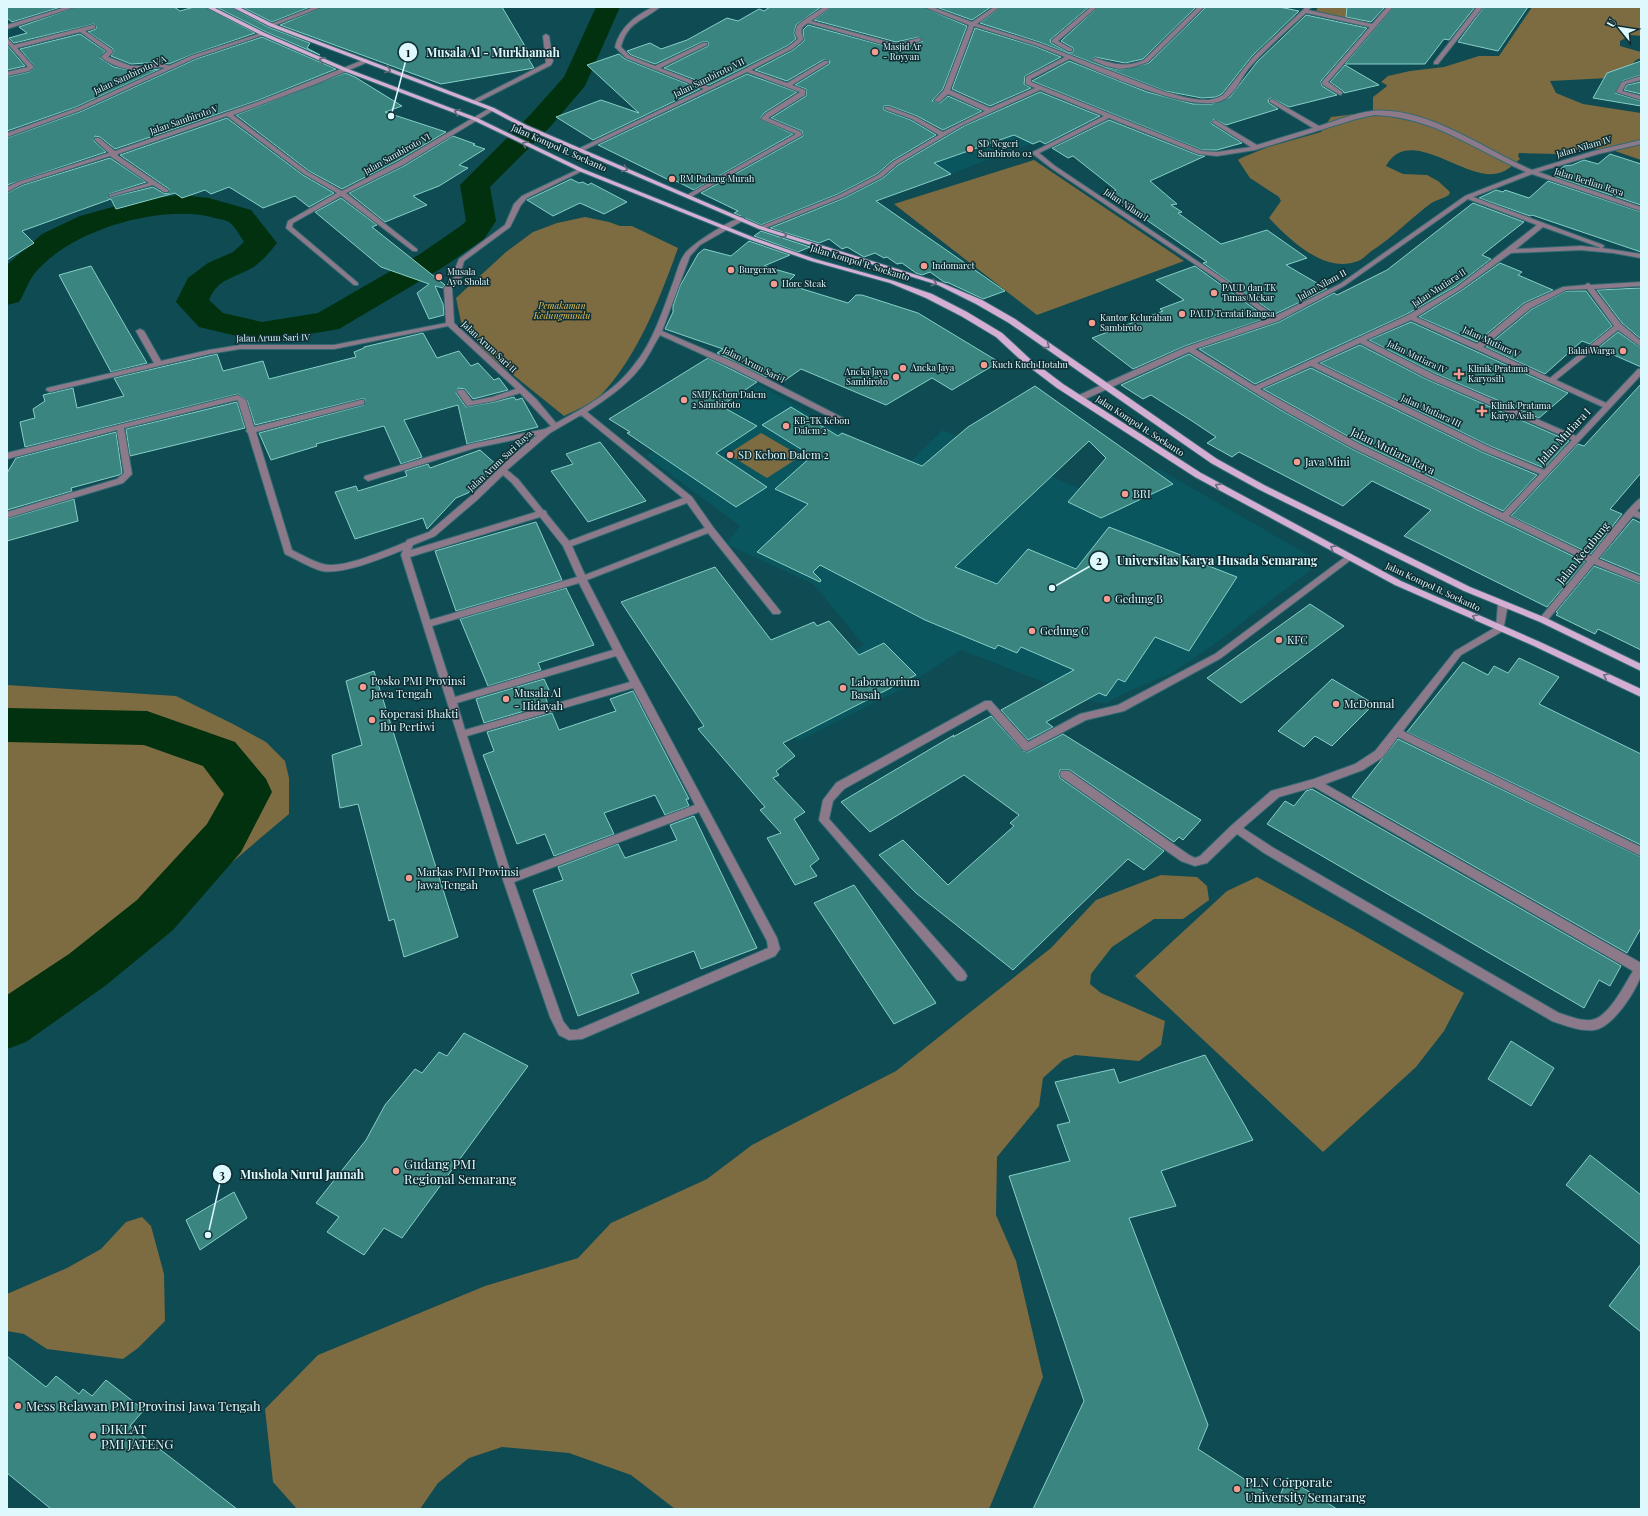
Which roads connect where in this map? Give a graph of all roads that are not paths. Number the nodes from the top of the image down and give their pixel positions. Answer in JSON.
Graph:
{"nodes":[{"id":1,"x":72,"y":7,"type":"edge"},
{"id":2,"x":209,"y":7,"type":"edge"},
{"id":3,"x":236,"y":7,"type":"edge"},
{"id":4,"x":319,"y":7,"type":"edge"},
{"id":5,"x":657,"y":7,"type":"edge"},
{"id":6,"x":828,"y":7,"type":"edge"},
{"id":7,"x":927,"y":7,"type":"edge"},
{"id":8,"x":997,"y":7,"type":"edge"},
{"id":9,"x":1094,"y":7,"type":"edge"},
{"id":10,"x":1201,"y":7,"type":"edge"},
{"id":11,"x":1390,"y":7,"type":"edge"},
{"id":12,"x":1480,"y":7,"type":"edge"},
{"id":13,"x":1307,"y":9,"type":"edge"},
{"id":14,"x":806,"y":21,"type":"junction"},
{"id":15,"x":271,"y":25,"type":"junction"},
{"id":16,"x":972,"y":25,"type":"junction"},
{"id":17,"x":1372,"y":26,"type":"junction"},
{"id":18,"x":7,"y":27,"type":"edge"},
{"id":19,"x":93,"y":27,"type":"dead end"},
{"id":20,"x":82,"y":31,"type":"junction"},
{"id":21,"x":263,"y":34,"type":"junction"},
{"id":22,"x":546,"y":36,"type":"dead end"},
{"id":23,"x":7,"y":40,"type":"edge"},
{"id":24,"x":919,"y":40,"type":"dead end"},
{"id":25,"x":705,"y":44,"type":"dead end"},
{"id":26,"x":13,"y":47,"type":"junction"},
{"id":27,"x":1081,"y":54,"type":"dead end"},
{"id":28,"x":1069,"y":57,"type":"junction"},
{"id":29,"x":1088,"y":57,"type":"dead end"},
{"id":30,"x":366,"y":61,"type":"junction"},
{"id":31,"x":826,"y":62,"type":"dead end"},
{"id":32,"x":1436,"y":63,"type":"dead end"},
{"id":33,"x":168,"y":67,"type":"junction"},
{"id":34,"x":655,"y":68,"type":"junction"},
{"id":35,"x":346,"y":70,"type":"junction"},
{"id":36,"x":746,"y":70,"type":"junction"},
{"id":37,"x":7,"y":74,"type":"edge"},
{"id":38,"x":1641,"y":78,"type":"edge"},
{"id":39,"x":788,"y":85,"type":"junction"},
{"id":40,"x":1039,"y":88,"type":"junction"},
{"id":41,"x":708,"y":89,"type":"junction"},
{"id":42,"x":948,"y":91,"type":"junction"},
{"id":43,"x":1340,"y":93,"type":"dead end"},
{"id":44,"x":1641,"y":98,"type":"edge"},
{"id":45,"x":937,"y":101,"type":"dead end"},
{"id":46,"x":1272,"y":101,"type":"dead end"},
{"id":47,"x":474,"y":102,"type":"junction"},
{"id":48,"x":887,"y":108,"type":"dead end"},
{"id":49,"x":492,"y":109,"type":"junction"},
{"id":50,"x":991,"y":111,"type":"junction"},
{"id":51,"x":228,"y":114,"type":"junction"},
{"id":52,"x":1110,"y":115,"type":"junction"},
{"id":53,"x":475,"y":119,"type":"junction"},
{"id":54,"x":1215,"y":122,"type":"dead end"},
{"id":55,"x":1318,"y":128,"type":"junction"},
{"id":56,"x":7,"y":135,"type":"edge"},
{"id":57,"x":944,"y":135,"type":"junction"},
{"id":58,"x":97,"y":139,"type":"dead end"},
{"id":59,"x":1641,"y":142,"type":"edge"},
{"id":60,"x":1255,"y":147,"type":"junction"},
{"id":61,"x":580,"y":150,"type":"junction"},
{"id":62,"x":113,"y":154,"type":"junction"},
{"id":63,"x":581,"y":170,"type":"junction"},
{"id":64,"x":1532,"y":172,"type":"junction"},
{"id":65,"x":155,"y":183,"type":"junction"},
{"id":66,"x":7,"y":190,"type":"edge"},
{"id":67,"x":166,"y":191,"type":"dead end"},
{"id":68,"x":343,"y":194,"type":"junction"},
{"id":69,"x":111,"y":196,"type":"dead end"},
{"id":70,"x":689,"y":196,"type":"junction"},
{"id":71,"x":1467,"y":198,"type":"junction"},
{"id":72,"x":1641,"y":209,"type":"edge"},
{"id":73,"x":742,"y":219,"type":"junction"},
{"id":74,"x":1541,"y":225,"type":"junction"},
{"id":75,"x":725,"y":228,"type":"junction"},
{"id":76,"x":762,"y":228,"type":"junction"},
{"id":77,"x":415,"y":250,"type":"dead end"},
{"id":78,"x":1509,"y":251,"type":"junction"},
{"id":79,"x":1613,"y":251,"type":"junction"},
{"id":80,"x":1641,"y":256,"type":"edge"},
{"id":81,"x":356,"y":284,"type":"dead end"},
{"id":82,"x":1641,"y":284,"type":"edge"},
{"id":83,"x":1588,"y":286,"type":"junction"},
{"id":84,"x":1411,"y":317,"type":"junction"},
{"id":85,"x":1275,"y":319,"type":"junction"},
{"id":86,"x":450,"y":324,"type":"junction"},
{"id":87,"x":1618,"y":326,"type":"junction"},
{"id":88,"x":1005,"y":328,"type":"junction"},
{"id":89,"x":140,"y":331,"type":"dead end"},
{"id":90,"x":658,"y":332,"type":"junction"},
{"id":91,"x":1360,"y":340,"type":"junction"},
{"id":92,"x":1641,"y":345,"type":"edge"},
{"id":93,"x":1478,"y":347,"type":"junction"},
{"id":94,"x":1190,"y":349,"type":"junction"},
{"id":95,"x":1311,"y":363,"type":"junction"},
{"id":96,"x":159,"y":365,"type":"junction"},
{"id":97,"x":1641,"y":371,"type":"edge"},
{"id":98,"x":1551,"y":381,"type":"junction"},
{"id":99,"x":1105,"y":386,"type":"junction"},
{"id":100,"x":1254,"y":389,"type":"junction"},
{"id":101,"x":50,"y":390,"type":"dead end"},
{"id":102,"x":520,"y":390,"type":"junction"},
{"id":103,"x":461,"y":392,"type":"dead end"},
{"id":104,"x":1080,"y":398,"type":"junction"},
{"id":105,"x":361,"y":402,"type":"dead end"},
{"id":106,"x":1606,"y":406,"type":"junction"},
{"id":107,"x":582,"y":412,"type":"junction"},
{"id":108,"x":841,"y":419,"type":"dead end"},
{"id":109,"x":120,"y":426,"type":"junction"},
{"id":110,"x":556,"y":427,"type":"junction"},
{"id":111,"x":250,"y":431,"type":"junction"},
{"id":112,"x":547,"y":431,"type":"junction"},
{"id":113,"x":1577,"y":439,"type":"junction"},
{"id":114,"x":7,"y":456,"type":"edge"},
{"id":115,"x":504,"y":471,"type":"junction"},
{"id":116,"x":1545,"y":473,"type":"junction"},
{"id":117,"x":368,"y":478,"type":"dead end"},
{"id":118,"x":689,"y":499,"type":"junction"},
{"id":119,"x":1641,"y":500,"type":"edge"},
{"id":120,"x":1631,"y":512,"type":"junction"},
{"id":121,"x":543,"y":513,"type":"junction"},
{"id":122,"x":7,"y":515,"type":"edge"},
{"id":123,"x":1641,"y":516,"type":"edge"},
{"id":124,"x":1504,"y":517,"type":"junction"},
{"id":125,"x":710,"y":529,"type":"junction"},
{"id":126,"x":410,"y":542,"type":"junction"},
{"id":127,"x":568,"y":545,"type":"junction"},
{"id":128,"x":405,"y":555,"type":"junction"},
{"id":129,"x":1349,"y":557,"type":"junction"},
{"id":130,"x":1593,"y":560,"type":"junction"},
{"id":131,"x":582,"y":579,"type":"junction"},
{"id":132,"x":1641,"y":580,"type":"edge"},
{"id":133,"x":1503,"y":604,"type":"junction"},
{"id":134,"x":776,"y":612,"type":"dead end"},
{"id":135,"x":1543,"y":620,"type":"junction"},
{"id":136,"x":427,"y":624,"type":"junction"},
{"id":137,"x":1500,"y":629,"type":"junction"},
{"id":138,"x":619,"y":652,"type":"junction"},
{"id":139,"x":1641,"y":668,"type":"edge"},
{"id":140,"x":636,"y":684,"type":"junction"},
{"id":141,"x":1641,"y":693,"type":"edge"},
{"id":142,"x":452,"y":701,"type":"junction"},
{"id":143,"x":1396,"y":732,"type":"junction"},
{"id":144,"x":463,"y":734,"type":"junction"},
{"id":145,"x":1065,"y":774,"type":"dead end"},
{"id":146,"x":1315,"y":783,"type":"junction"},
{"id":147,"x":701,"y":807,"type":"junction"},
{"id":148,"x":1236,"y":828,"type":"junction"},
{"id":149,"x":1641,"y":852,"type":"edge"},
{"id":150,"x":508,"y":880,"type":"junction"},
{"id":151,"x":1640,"y":969,"type":"edge"},
{"id":152,"x":961,"y":976,"type":"dead end"}],
"edges":[{"from":1,"to":18,"type":"street"},
{"from":2,"to":21,"type":"main road","name":"Jalan Kompol R. Soekanto"},
{"from":3,"to":15,"type":"main road","name":"Jalan Kompol R. Soekanto"},
{"from":4,"to":15,"type":"street"},
{"from":5,"to":34,"type":"street"},
{"from":6,"to":14,"type":"street"},
{"from":7,"to":16,"type":"street"},
{"from":8,"to":16,"type":"street"},
{"from":9,"to":27,"type":"street"},
{"from":10,"to":29,"type":"street"},
{"from":11,"to":17,"type":"street"},
{"from":12,"to":32,"type":"street"},
{"from":13,"to":17,"type":"street"},
{"from":13,"to":28,"type":"street"},
{"from":14,"to":24,"type":"street"},
{"from":14,"to":36,"type":"street","name":"Jalan Sambiroto VII"},
{"from":15,"to":30,"type":"main road","name":"Jalan Kompol R. Soekanto"},
{"from":16,"to":28,"type":"street"},
{"from":16,"to":42,"type":"street"},
{"from":17,"to":43,"type":"street"},
{"from":19,"to":20,"type":"street"},
{"from":20,"to":26,"type":"street"},
{"from":20,"to":33,"type":"street"},
{"from":21,"to":33,"type":"street","name":"Jalan Sambiroto V A"},
{"from":35,"to":21,"type":"main road","name":"Jalan Kompol R. Soekanto","one_way":true},
{"from":22,"to":47,"type":"street"},
{"from":23,"to":26,"type":"street"},
{"from":25,"to":34,"type":"street"},
{"from":26,"to":37,"type":"street"},
{"from":28,"to":40,"type":"street"},
{"from":30,"to":35,"type":"street","name":"Jalan Sambiroto V"},
{"from":30,"to":47,"type":"main road","name":"Jalan Kompol R. Soekanto","one_way":true},
{"from":31,"to":39,"type":"street"},
{"from":33,"to":56,"type":"street","name":"Jalan Sambiroto V A"},
{"from":34,"to":41,"type":"street"},
{"from":35,"to":51,"type":"street","name":"Jalan Sambiroto V"},
{"from":53,"to":35,"type":"main road","name":"Jalan Kompol R. Soekanto","one_way":true},
{"from":36,"to":39,"type":"street"},
{"from":36,"to":41,"type":"street","name":"Jalan Sambiroto VII"},
{"from":38,"to":44,"type":"street"},
{"from":39,"to":70,"type":"street"},
{"from":40,"to":50,"type":"street"},
{"from":40,"to":52,"type":"street","name":"Jalan Berlian Raya"},
{"from":41,"to":61,"type":"street","name":"Jalan Sambiroto VII"},
{"from":42,"to":45,"type":"street"},
{"from":42,"to":50,"type":"street"},
{"from":46,"to":55,"type":"street"},
{"from":47,"to":49,"type":"main road","name":"Jalan Kompol R. Soekanto"},
{"from":48,"to":57,"type":"street"},
{"from":49,"to":53,"type":"street","name":"Jalan Sambiroto VI"},
{"from":49,"to":61,"type":"main road","name":"Jalan Kompol R. Soekanto"},
{"from":50,"to":57,"type":"street"},
{"from":51,"to":62,"type":"street","name":"Jalan Sambiroto V"},
{"from":51,"to":68,"type":"street"},
{"from":52,"to":60,"type":"street","name":"Jalan Berlian Raya"},
{"from":52,"to":85,"type":"street","name":"Jalan Nilam I"},
{"from":63,"to":53,"type":"main road","name":"Jalan Kompol R. Soekanto","one_way":true},
{"from":53,"to":68,"type":"street","name":"Jalan Sambiroto VI"},
{"from":54,"to":60,"type":"street"},
{"from":55,"to":60,"type":"street","name":"Jalan Berlian Raya"},
{"from":55,"to":64,"type":"street","name":"Jalan Berlian Raya"},
{"from":57,"to":76,"type":"street"},
{"from":58,"to":62,"type":"street"},
{"from":59,"to":64,"type":"street","name":"Jalan Nilam IV"},
{"from":61,"to":70,"type":"main road","name":"Jalan Kompol R. Soekanto","one_way":true},
{"from":62,"to":65,"type":"street"},
{"from":62,"to":66,"type":"street","name":"Jalan Sambiroto V"},
{"from":63,"to":75,"type":"main road","name":"Jalan Kompol R. Soekanto"},
{"from":63,"to":86,"type":"street","name":"Jalan Arum Sari II"},
{"from":64,"to":71,"type":"street","name":"Jalan Nilam II"},
{"from":64,"to":72,"type":"street","name":"Jalan Berlian Raya"},
{"from":65,"to":67,"type":"street"},
{"from":65,"to":69,"type":"street"},
{"from":68,"to":77,"type":"street"},
{"from":68,"to":81,"type":"street","name":"Jalan Sambiroto VI"},
{"from":70,"to":73,"type":"main road","name":"Jalan Kompol R. Soekanto"},
{"from":71,"to":74,"type":"street"},
{"from":71,"to":85,"type":"street","name":"Jalan Nilam II"},
{"from":73,"to":75,"type":"street","name":"Jalan Arum Sari Raya"},
{"from":73,"to":76,"type":"main road","name":"Jalan Kompol R. Soekanto"},
{"from":74,"to":78,"type":"street","name":"Jalan Mutiara II"},
{"from":74,"to":79,"type":"street"},
{"from":75,"to":88,"type":"main road","name":"Jalan Kompol R. Soekanto"},
{"from":75,"to":90,"type":"street","name":"Jalan Arum Sari Raya"},
{"from":76,"to":88,"type":"main road","name":"Jalan Kompol R. Soekanto","one_way":true},
{"from":78,"to":79,"type":"street"},
{"from":78,"to":84,"type":"street","name":"Jalan Mutiara II"},
{"from":79,"to":80,"type":"street"},
{"from":82,"to":83,"type":"street"},
{"from":83,"to":87,"type":"street"},
{"from":83,"to":93,"type":"street"},
{"from":84,"to":91,"type":"street","name":"Jalan Mutiara II"},
{"from":84,"to":93,"type":"street","name":"Jalan Mutiara V"},
{"from":85,"to":94,"type":"street","name":"Jalan Nilam II"},
{"from":86,"to":96,"type":"street","name":"Jalan Arum Sari IV"},
{"from":86,"to":102,"type":"street","name":"Jalan Arum Sari II"},
{"from":87,"to":92,"type":"street"},
{"from":87,"to":98,"type":"street"},
{"from":88,"to":99,"type":"main road","name":"Jalan Kompol R. Soekanto","one_way":true},
{"from":88,"to":104,"type":"main road","name":"Jalan Kompol R. Soekanto"},
{"from":89,"to":96,"type":"street"},
{"from":90,"to":107,"type":"street","name":"Jalan Arum Sari Raya"},
{"from":90,"to":108,"type":"street","name":"Jalan Arum Sari I"},
{"from":91,"to":95,"type":"street","name":"Jalan Mutiara II"},
{"from":91,"to":113,"type":"street","name":"Jalan Mutiara IV"},
{"from":93,"to":98,"type":"street","name":"Jalan Mutiara V"},
{"from":94,"to":99,"type":"street","name":"Jalan Nilam II"},
{"from":94,"to":100,"type":"street","name":"Jalan Mutiara Raya"},
{"from":95,"to":100,"type":"street","name":"Jalan Mutiara II"},
{"from":95,"to":116,"type":"street","name":"Jalan Mutiara III"},
{"from":96,"to":101,"type":"street","name":"Jalan Arum Sari IV"},
{"from":97,"to":106,"type":"street","name":"Jalan Mutiara I"},
{"from":98,"to":106,"type":"street","name":"Jalan Mutiara V"},
{"from":99,"to":104,"type":"street","name":"Jalan Nilam II"},
{"from":99,"to":133,"type":"main road","name":"Jalan Kompol R. Soekanto"},
{"from":100,"to":124,"type":"street","name":"Jalan Mutiara Raya"},
{"from":102,"to":103,"type":"street"},
{"from":102,"to":110,"type":"street","name":"Jalan Arum Sari II"},
{"from":129,"to":104,"type":"main road","name":"Jalan Kompol R. Soekanto","one_way":true},
{"from":105,"to":111,"type":"street"},
{"from":106,"to":113,"type":"street","name":"Jalan Mutiara I"},
{"from":107,"to":110,"type":"street","name":"Jalan Arum Sari Raya"},
{"from":107,"to":118,"type":"street"},
{"from":109,"to":111,"type":"street","name":"Jalan Arum Sari Raya"},
{"from":109,"to":114,"type":"street"},
{"from":109,"to":122,"type":"street"},
{"from":110,"to":112,"type":"street","name":"Jalan Arum Sari Raya"},
{"from":111,"to":126,"type":"street","name":"Jalan Arum Sari Raya"},
{"from":112,"to":115,"type":"street","name":"Jalan Arum Sari Raya"},
{"from":112,"to":117,"type":"street"},
{"from":113,"to":116,"type":"street","name":"Jalan Mutiara I"},
{"from":115,"to":121,"type":"street"},
{"from":115,"to":126,"type":"street","name":"Jalan Arum Sari Raya"},
{"from":116,"to":124,"type":"street","name":"Jalan Mutiara I"},
{"from":118,"to":125,"type":"street"},
{"from":118,"to":127,"type":"street"},
{"from":119,"to":120,"type":"street","name":"Jalan Kecubung"},
{"from":120,"to":123,"type":"street"},
{"from":120,"to":130,"type":"street","name":"Jalan Kecubung"},
{"from":121,"to":127,"type":"street"},
{"from":121,"to":128,"type":"street"},
{"from":124,"to":130,"type":"street","name":"Jalan Mutiara Raya"},
{"from":125,"to":131,"type":"street"},
{"from":125,"to":134,"type":"street"},
{"from":126,"to":128,"type":"street"},
{"from":127,"to":131,"type":"street"},
{"from":128,"to":136,"type":"street"},
{"from":137,"to":129,"type":"main road","name":"Jalan Kompol R. Soekanto","one_way":true},
{"from":129,"to":152,"type":"street"},
{"from":130,"to":132,"type":"street","name":"Jalan Mutiara Raya"},
{"from":130,"to":135,"type":"street","name":"Jalan Kecubung"},
{"from":131,"to":136,"type":"street"},
{"from":131,"to":138,"type":"street"},
{"from":133,"to":135,"type":"main road","name":"Jalan Kompol R. Soekanto"},
{"from":133,"to":137,"type":"street"},
{"from":135,"to":139,"type":"main road","name":"Jalan Kompol R. Soekanto"},
{"from":136,"to":142,"type":"street"},
{"from":141,"to":137,"type":"main road","name":"Jalan Kompol R. Soekanto","one_way":true},
{"from":137,"to":143,"type":"street"},
{"from":138,"to":140,"type":"street"},
{"from":138,"to":142,"type":"street"},
{"from":140,"to":144,"type":"street"},
{"from":140,"to":147,"type":"street"},
{"from":142,"to":144,"type":"street"},
{"from":143,"to":146,"type":"street"},
{"from":143,"to":149,"type":"street"},
{"from":144,"to":150,"type":"street"},
{"from":145,"to":148,"type":"street"},
{"from":146,"to":148,"type":"street"},
{"from":146,"to":151,"type":"street"},
{"from":147,"to":150,"type":"street"},
{"from":147,"to":150,"type":"street"},
{"from":148,"to":151,"type":"street"}]}
